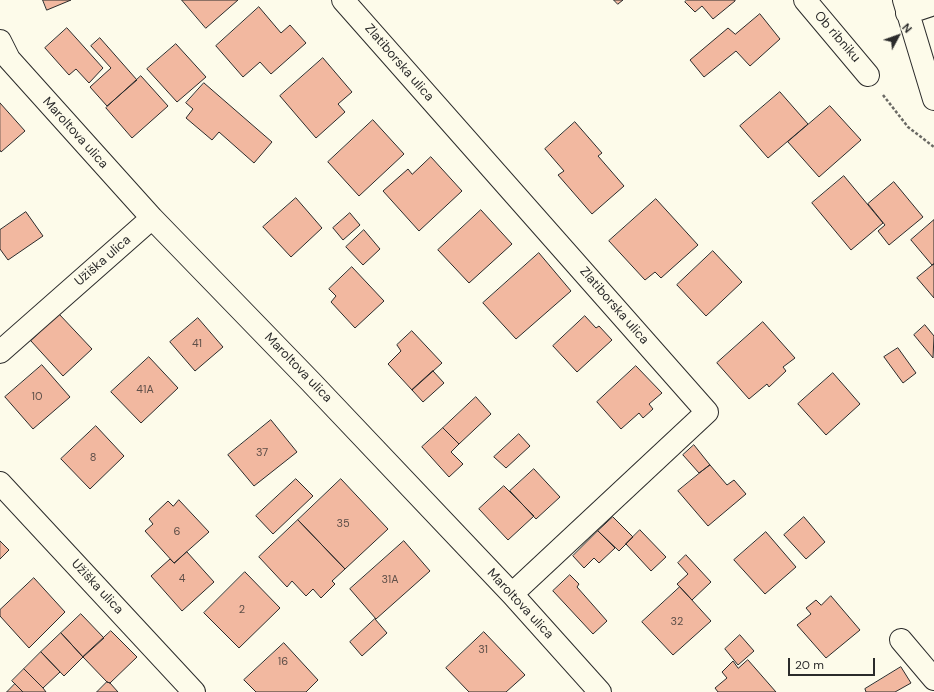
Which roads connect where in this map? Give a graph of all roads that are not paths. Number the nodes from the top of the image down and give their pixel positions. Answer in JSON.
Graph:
{"nodes":[{"id":1,"x":343,"y":0,"type":"edge"},
{"id":2,"x":805,"y":0,"type":"edge"},
{"id":3,"x":934,"y":4,"type":"edge"},
{"id":4,"x":906,"y":6,"type":"edge"},
{"id":5,"x":0,"y":41,"type":"edge"},
{"id":6,"x":868,"y":75,"type":"road end"},
{"id":7,"x":934,"y":99,"type":"edge"},
{"id":8,"x":152,"y":218,"type":"junction"},
{"id":9,"x":0,"y":352,"type":"edge"},
{"id":10,"x":0,"y":482,"type":"edge"},
{"id":11,"x":512,"y":594,"type":"junction"},
{"id":12,"x":901,"y":640,"type":"dead end"},
{"id":13,"x":934,"y":679,"type":"edge"},
{"id":14,"x":194,"y":692,"type":"edge"},
{"id":15,"x":600,"y":692,"type":"edge"}],
"edges":[{"from":1,"to":11,"type":"street","name":"Zlatiborska ulica"},
{"from":2,"to":6,"type":"street","name":"Ob ribniku"},
{"from":3,"to":4,"type":"street"},
{"from":4,"to":7,"type":"street"},
{"from":5,"to":8,"type":"street","name":"Maroltova ulica"},
{"from":8,"to":9,"type":"street","name":"Užiška ulica"},
{"from":8,"to":11,"type":"street","name":"Maroltova ulica"},
{"from":10,"to":14,"type":"street","name":"Užiška ulica"},
{"from":11,"to":15,"type":"street","name":"Maroltova ulica"},
{"from":12,"to":13,"type":"street"}]}
